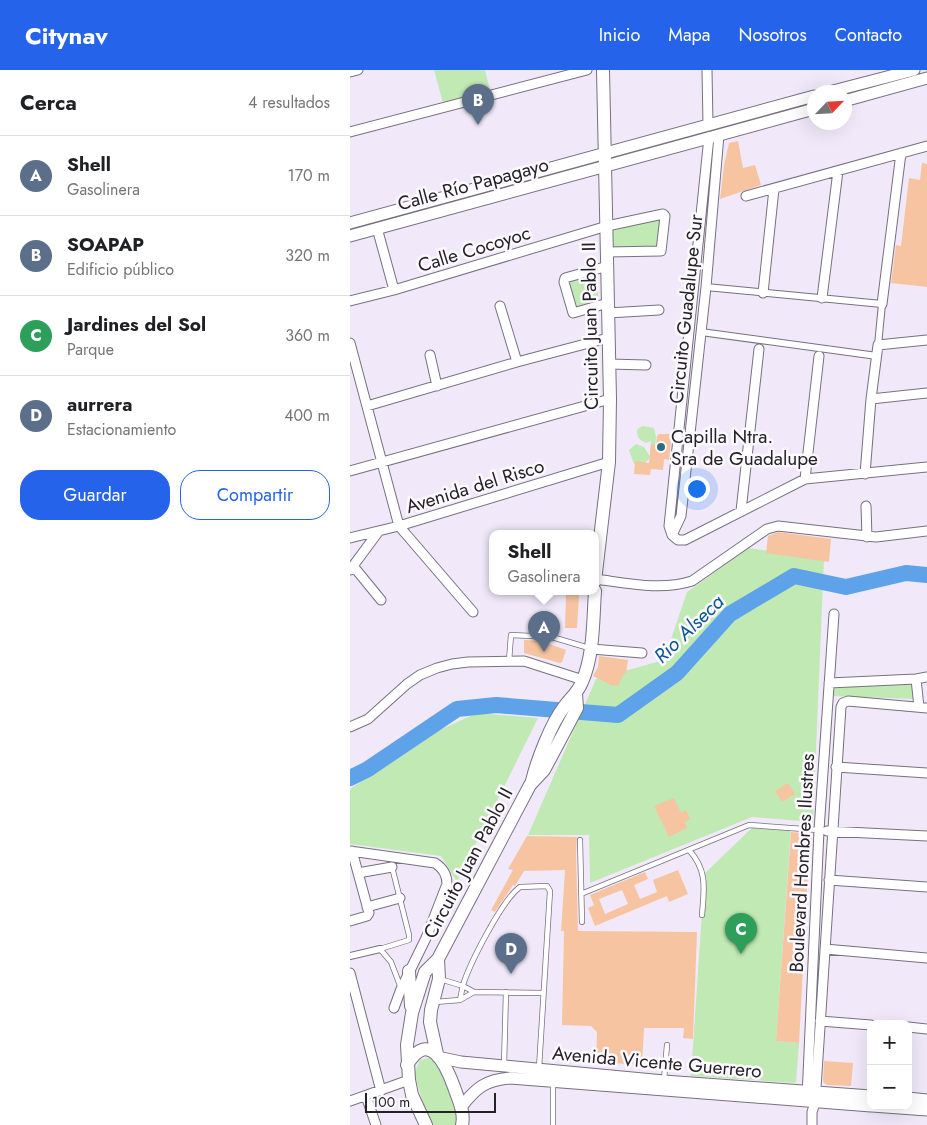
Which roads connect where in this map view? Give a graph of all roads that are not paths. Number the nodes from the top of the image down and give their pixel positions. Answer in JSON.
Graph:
{"nodes":[{"id":1,"x":358,"y":70,"type":"edge"},
{"id":2,"x":587,"y":70,"type":"edge"},
{"id":3,"x":603,"y":70,"type":"edge"},
{"id":4,"x":707,"y":70,"type":"edge"},
{"id":5,"x":914,"y":70,"type":"edge"},
{"id":6,"x":350,"y":72,"type":"edge"},
{"id":7,"x":892,"y":73,"type":"edge"},
{"id":8,"x":927,"y":78,"type":"edge"},
{"id":9,"x":852,"y":85,"type":"edge"},
{"id":10,"x":807,"y":98,"type":"edge"},
{"id":11,"x":852,"y":98,"type":"edge"},
{"id":12,"x":807,"y":111,"type":"edge"},
{"id":13,"x":708,"y":124,"type":"junction"},
{"id":14,"x":350,"y":132,"type":"edge"},
{"id":15,"x":714,"y":136,"type":"junction"},
{"id":16,"x":927,"y":146,"type":"edge"},
{"id":17,"x":901,"y":153,"type":"junction"},
{"id":18,"x":606,"y":160,"type":"junction"},
{"id":19,"x":838,"y":171,"type":"junction"},
{"id":20,"x":774,"y":189,"type":"junction"},
{"id":21,"x":746,"y":196,"type":"dead end"},
{"id":22,"x":350,"y":223,"type":"edge"},
{"id":23,"x":607,"y":226,"type":"junction"},
{"id":24,"x":377,"y":228,"type":"junction"},
{"id":25,"x":350,"y":236,"type":"edge"},
{"id":26,"x":607,"y":252,"type":"junction"},
{"id":27,"x":697,"y":257,"type":"junction"},
{"id":28,"x":708,"y":257,"type":"junction"},
{"id":29,"x":608,"y":266,"type":"junction"},
{"id":30,"x":706,"y":287,"type":"junction"},
{"id":31,"x":394,"y":290,"type":"junction"},
{"id":32,"x":763,"y":293,"type":"junction"},
{"id":33,"x":822,"y":298,"type":"junction"},
{"id":34,"x":350,"y":301,"type":"edge"},
{"id":35,"x":882,"y":304,"type":"junction"},
{"id":36,"x":500,"y":306,"type":"dead end"},
{"id":37,"x":608,"y":308,"type":"junction"},
{"id":38,"x":659,"y":310,"type":"dead end"},
{"id":39,"x":701,"y":332,"type":"junction"},
{"id":40,"x":608,"y":338,"type":"junction"},
{"id":41,"x":927,"y":340,"type":"edge"},
{"id":42,"x":350,"y":343,"type":"edge"},
{"id":43,"x":878,"y":345,"type":"junction"},
{"id":44,"x":759,"y":349,"type":"dead end"},
{"id":45,"x":430,"y":355,"type":"dead end"},
{"id":46,"x":819,"y":356,"type":"dead end"},
{"id":47,"x":877,"y":356,"type":"junction"},
{"id":48,"x":352,"y":359,"type":"edge"},
{"id":49,"x":517,"y":362,"type":"junction"},
{"id":50,"x":609,"y":364,"type":"junction"},
{"id":51,"x":646,"y":365,"type":"dead end"},
{"id":52,"x":437,"y":386,"type":"junction"},
{"id":53,"x":927,"y":393,"type":"edge"},
{"id":54,"x":683,"y":394,"type":"junction"},
{"id":55,"x":694,"y":395,"type":"junction"},
{"id":56,"x":610,"y":399,"type":"junction"},
{"id":57,"x":871,"y":399,"type":"junction"},
{"id":58,"x":367,"y":406,"type":"junction"},
{"id":59,"x":382,"y":462,"type":"junction"},
{"id":60,"x":609,"y":462,"type":"junction"},
{"id":61,"x":927,"y":467,"type":"edge"},
{"id":62,"x":350,"y":471,"type":"edge"},
{"id":63,"x":864,"y":474,"type":"junction"},
{"id":64,"x":806,"y":479,"type":"junction"},
{"id":65,"x":866,"y":506,"type":"dead end"},
{"id":66,"x":742,"y":511,"type":"junction"},
{"id":67,"x":399,"y":526,"type":"junction"},
{"id":68,"x":379,"y":531,"type":"junction"},
{"id":69,"x":927,"y":531,"type":"edge"},
{"id":70,"x":599,"y":533,"type":"edge"},
{"id":71,"x":672,"y":535,"type":"junction"},
{"id":72,"x":867,"y":536,"type":"junction"},
{"id":73,"x":350,"y":538,"type":"edge"},
{"id":74,"x":352,"y":568,"type":"edge"},
{"id":75,"x":599,"y":580,"type":"edge"},
{"id":76,"x":595,"y":595,"type":"edge"},
{"id":77,"x":381,"y":600,"type":"dead end"},
{"id":78,"x":473,"y":612,"type":"dead end"},
{"id":79,"x":834,"y":614,"type":"dead end"},
{"id":80,"x":591,"y":649,"type":"junction"},
{"id":81,"x":642,"y":653,"type":"dead end"},
{"id":82,"x":509,"y":661,"type":"junction"},
{"id":83,"x":927,"y":677,"type":"edge"},
{"id":84,"x":916,"y":679,"type":"junction"},
{"id":85,"x":583,"y":680,"type":"junction"},
{"id":86,"x":829,"y":683,"type":"junction"},
{"id":87,"x":923,"y":707,"type":"edge"},
{"id":88,"x":350,"y":727,"type":"edge"},
{"id":89,"x":836,"y":768,"type":"junction"},
{"id":90,"x":927,"y":773,"type":"edge"},
{"id":91,"x":819,"y":830,"type":"junction"},
{"id":92,"x":832,"y":831,"type":"junction"},
{"id":93,"x":927,"y":836,"type":"edge"},
{"id":94,"x":580,"y":840,"type":"dead end"},
{"id":95,"x":689,"y":850,"type":"junction"},
{"id":96,"x":351,"y":851,"type":"edge"},
{"id":97,"x":392,"y":867,"type":"joint"},
{"id":98,"x":358,"y":873,"type":"junction"},
{"id":99,"x":829,"y":880,"type":"junction"},
{"id":100,"x":927,"y":887,"type":"edge"},
{"id":101,"x":581,"y":894,"type":"junction"},
{"id":102,"x":400,"y":898,"type":"junction"},
{"id":103,"x":368,"y":911,"type":"junction"},
{"id":104,"x":702,"y":915,"type":"dead end"},
{"id":105,"x":350,"y":921,"type":"edge"},
{"id":106,"x":582,"y":922,"type":"dead end"},
{"id":107,"x":380,"y":949,"type":"junction"},
{"id":108,"x":825,"y":949,"type":"junction"},
{"id":109,"x":350,"y":956,"type":"edge"},
{"id":110,"x":927,"y":958,"type":"edge"},
{"id":111,"x":438,"y":959,"type":"junction"},
{"id":112,"x":409,"y":971,"type":"junction"},
{"id":113,"x":350,"y":973,"type":"edge"},
{"id":114,"x":439,"y":979,"type":"junction"},
{"id":115,"x":463,"y":986,"type":"junction"},
{"id":116,"x":352,"y":989,"type":"edge"},
{"id":117,"x":401,"y":989,"type":"junction"},
{"id":118,"x":474,"y":992,"type":"junction"},
{"id":119,"x":506,"y":992,"type":"junction"},
{"id":120,"x":543,"y":993,"type":"junction"},
{"id":121,"x":460,"y":1000,"type":"junction"},
{"id":122,"x":432,"y":1002,"type":"junction"},
{"id":123,"x":394,"y":1008,"type":"dead end"},
{"id":124,"x":412,"y":1013,"type":"junction"},
{"id":125,"x":820,"y":1020,"type":"junction"},
{"id":126,"x":867,"y":1024,"type":"edge"},
{"id":127,"x":912,"y":1028,"type":"edge"},
{"id":128,"x":927,"y":1029,"type":"edge"},
{"id":129,"x":667,"y":1045,"type":"dead end"},
{"id":130,"x":439,"y":1056,"type":"junction"},
{"id":131,"x":407,"y":1066,"type":"junction"},
{"id":132,"x":504,"y":1066,"type":"junction"},
{"id":133,"x":539,"y":1069,"type":"junction"},
{"id":134,"x":553,"y":1075,"type":"junction"},
{"id":135,"x":408,"y":1080,"type":"junction"},
{"id":136,"x":664,"y":1082,"type":"junction"},
{"id":137,"x":380,"y":1091,"type":"junction"},
{"id":138,"x":366,"y":1096,"type":"junction"},
{"id":139,"x":867,"y":1096,"type":"edge"},
{"id":140,"x":912,"y":1098,"type":"edge"},
{"id":141,"x":811,"y":1100,"type":"junction"},
{"id":142,"x":927,"y":1100,"type":"edge"},
{"id":143,"x":350,"y":1101,"type":"edge"},
{"id":144,"x":867,"y":1106,"type":"edge"},
{"id":145,"x":461,"y":1107,"type":"junction"},
{"id":146,"x":912,"y":1109,"type":"edge"},
{"id":147,"x":927,"y":1110,"type":"edge"},
{"id":148,"x":376,"y":1125,"type":"edge"},
{"id":149,"x":426,"y":1125,"type":"edge"},
{"id":150,"x":462,"y":1125,"type":"edge"},
{"id":151,"x":553,"y":1125,"type":"edge"},
{"id":152,"x":812,"y":1125,"type":"edge"}],
"edges":[{"from":1,"to":6,"type":"street"},
{"from":2,"to":14,"type":"street"},
{"from":3,"to":18,"type":"main road","name":"Circuito Juan Pablo II"},
{"from":4,"to":13,"type":"street"},
{"from":5,"to":7,"type":"main road"},
{"from":7,"to":9,"type":"main road"},
{"from":8,"to":11,"type":"main road"},
{"from":10,"to":13,"type":"main road"},
{"from":12,"to":15,"type":"main road"},
{"from":13,"to":18,"type":"main road"},
{"from":15,"to":18,"type":"main road"},
{"from":15,"to":27,"type":"street","name":"Circuito Guadalupe Sur"},
{"from":15,"to":28,"type":"street","name":"Circuito Guadalupe Sur"},
{"from":16,"to":17,"type":"street"},
{"from":17,"to":19,"type":"street"},
{"from":17,"to":35,"type":"street"},
{"from":18,"to":22,"type":"main road","name":"Calle Río Papagayo"},
{"from":18,"to":23,"type":"main road","name":"Circuito Juan Pablo II"},
{"from":18,"to":24,"type":"main road","name":"Calle Río Papagayo"},
{"from":19,"to":20,"type":"street"},
{"from":19,"to":33,"type":"street"},
{"from":20,"to":21,"type":"street"},
{"from":20,"to":32,"type":"street"},
{"from":23,"to":26,"type":"main road","name":"Circuito Juan Pablo II"},
{"from":23,"to":26,"type":"street","name":"Calle Cocoyoc"},
{"from":23,"to":31,"type":"street","name":"Calle Cocoyoc"},
{"from":24,"to":25,"type":"main road","name":"Calle Río Papagayo"},
{"from":24,"to":31,"type":"street"},
{"from":26,"to":29,"type":"main road","name":"Circuito Juan Pablo II"},
{"from":27,"to":28,"type":"street"},
{"from":27,"to":54,"type":"street","name":"Circuito Guadalupe Sur"},
{"from":28,"to":30,"type":"street","name":"Circuito Guadalupe Sur"},
{"from":29,"to":37,"type":"main road","name":"Circuito Juan Pablo II"},
{"from":29,"to":37,"type":"street"},
{"from":30,"to":32,"type":"street"},
{"from":30,"to":39,"type":"street","name":"Circuito Guadalupe Sur"},
{"from":31,"to":34,"type":"street","name":"Calle Cocoyoc"},
{"from":32,"to":33,"type":"street"},
{"from":33,"to":35,"type":"street"},
{"from":35,"to":43,"type":"street"},
{"from":36,"to":49,"type":"street"},
{"from":37,"to":38,"type":"street"},
{"from":37,"to":40,"type":"main road","name":"Circuito Juan Pablo II"},
{"from":39,"to":47,"type":"street"},
{"from":39,"to":55,"type":"street","name":"Circuito Guadalupe Sur"},
{"from":40,"to":49,"type":"street"},
{"from":40,"to":50,"type":"main road","name":"Circuito Juan Pablo II"},
{"from":41,"to":43,"type":"street"},
{"from":42,"to":48,"type":"street"},
{"from":43,"to":47,"type":"street"},
{"from":44,"to":66,"type":"street"},
{"from":45,"to":52,"type":"street"},
{"from":46,"to":64,"type":"street"},
{"from":47,"to":57,"type":"street"},
{"from":48,"to":58,"type":"street"},
{"from":49,"to":52,"type":"street"},
{"from":50,"to":51,"type":"street"},
{"from":50,"to":56,"type":"main road","name":"Circuito Juan Pablo II"},
{"from":52,"to":58,"type":"street"},
{"from":53,"to":57,"type":"street"},
{"from":54,"to":55,"type":"street"},
{"from":54,"to":71,"type":"street","name":"Circuito Guadalupe Sur"},
{"from":55,"to":71,"type":"street","name":"Circuito Guadalupe Sur"},
{"from":56,"to":59,"type":"street"},
{"from":56,"to":60,"type":"main road","name":"Circuito Juan Pablo II"},
{"from":57,"to":63,"type":"street"},
{"from":58,"to":59,"type":"street"},
{"from":59,"to":62,"type":"street"},
{"from":59,"to":67,"type":"street"},
{"from":60,"to":67,"type":"street","name":"Avenida del Risco"},
{"from":60,"to":70,"type":"main road","name":"Circuito Juan Pablo II"},
{"from":61,"to":63,"type":"street"},
{"from":63,"to":64,"type":"street"},
{"from":64,"to":66,"type":"street"},
{"from":65,"to":72,"type":"street"},
{"from":66,"to":71,"type":"street"},
{"from":67,"to":68,"type":"street","name":"Avenida del Risco"},
{"from":67,"to":78,"type":"street"},
{"from":68,"to":73,"type":"street","name":"Avenida del Risco"},
{"from":68,"to":74,"type":"street"},
{"from":69,"to":72,"type":"street"},
{"from":72,"to":75,"type":"street"},
{"from":74,"to":77,"type":"street"},
{"from":76,"to":80,"type":"main road","name":"Circuito Juan Pablo II"},
{"from":79,"to":86,"type":"street","name":"Boulevard Hombres Ilustres"},
{"from":80,"to":81,"type":"street"},
{"from":80,"to":82,"type":"lane"},
{"from":80,"to":85,"type":"main road","name":"Circuito Juan Pablo II"},
{"from":82,"to":85,"type":"street"},
{"from":82,"to":88,"type":"street"},
{"from":83,"to":84,"type":"street"},
{"from":84,"to":86,"type":"street"},
{"from":84,"to":87,"type":"street"},
{"from":85,"to":111,"type":"main road","name":"Circuito Juan Pablo II"},
{"from":86,"to":91,"type":"street","name":"Boulevard Hombres Ilustres"},
{"from":87,"to":89,"type":"street","name":"Boulevard Hombres Ilustres"},
{"from":89,"to":90,"type":"street"},
{"from":89,"to":92,"type":"street","name":"Boulevard Hombres Ilustres"},
{"from":91,"to":92,"type":"street"},
{"from":91,"to":95,"type":"lane"},
{"from":91,"to":141,"type":"street","name":"Boulevard Hombres Ilustres"},
{"from":92,"to":93,"type":"street"},
{"from":92,"to":99,"type":"street","name":"Boulevard Hombres Ilustres"},
{"from":94,"to":101,"type":"lane"},
{"from":95,"to":101,"type":"lane"},
{"from":95,"to":104,"type":"lane"},
{"from":96,"to":98,"type":"street"},
{"from":96,"to":112,"type":"street"},
{"from":97,"to":98,"type":"street"},
{"from":97,"to":102,"type":"lane"},
{"from":98,"to":103,"type":"street"},
{"from":99,"to":100,"type":"street"},
{"from":99,"to":108,"type":"street","name":"Boulevard Hombres Ilustres"},
{"from":101,"to":106,"type":"lane"},
{"from":102,"to":103,"type":"street"},
{"from":102,"to":107,"type":"lane"},
{"from":103,"to":105,"type":"street"},
{"from":107,"to":109,"type":"street"},
{"from":107,"to":117,"type":"lane"},
{"from":108,"to":110,"type":"street"},
{"from":108,"to":125,"type":"street","name":"Boulevard Hombres Ilustres"},
{"from":111,"to":114,"type":"main road","name":"Circuito Juan Pablo II"},
{"from":111,"to":124,"type":"main road","name":"Circuito Juan Pablo II"},
{"from":112,"to":117,"type":"street"},
{"from":112,"to":124,"type":"main road"},
{"from":113,"to":116,"type":"street"},
{"from":114,"to":115,"type":"lane"},
{"from":114,"to":122,"type":"main road","name":"Circuito Juan Pablo II"},
{"from":115,"to":118,"type":"lane"},
{"from":115,"to":120,"type":"lane"},
{"from":115,"to":121,"type":"lane"},
{"from":116,"to":137,"type":"street"},
{"from":117,"to":123,"type":"street"},
{"from":118,"to":119,"type":"lane"},
{"from":118,"to":121,"type":"lane"},
{"from":119,"to":120,"type":"lane"},
{"from":119,"to":132,"type":"lane"},
{"from":120,"to":133,"type":"lane"},
{"from":121,"to":122,"type":"lane"},
{"from":122,"to":130,"type":"main road","name":"Circuito Juan Pablo II"},
{"from":124,"to":131,"type":"main road","name":"Circuito Juan Pablo II"},
{"from":125,"to":126,"type":"street"},
{"from":125,"to":141,"type":"street","name":"Boulevard Hombres Ilustres"},
{"from":127,"to":128,"type":"street"},
{"from":129,"to":136,"type":"lane"},
{"from":130,"to":131,"type":"main road"},
{"from":130,"to":132,"type":"main road","name":"Avenida Vicente Guerrero"},
{"from":130,"to":145,"type":"main road","name":"Circuito Juan Pablo II"},
{"from":131,"to":135,"type":"main road","name":"Circuito Juan Pablo II"},
{"from":132,"to":133,"type":"main road","name":"Avenida Vicente Guerrero"},
{"from":133,"to":134,"type":"main road","name":"Avenida Vicente Guerrero"},
{"from":134,"to":136,"type":"main road","name":"Avenida Vicente Guerrero"},
{"from":134,"to":141,"type":"main road","name":"Avenida Vicente Guerrero"},
{"from":134,"to":145,"type":"main road","name":"Avenida Vicente Guerrero"},
{"from":134,"to":151,"type":"lane"},
{"from":135,"to":137,"type":"street"},
{"from":135,"to":149,"type":"main road","name":"Circuito Juan Pablo II"},
{"from":136,"to":141,"type":"main road","name":"Avenida Vicente Guerrero"},
{"from":137,"to":138,"type":"street"},
{"from":138,"to":143,"type":"street"},
{"from":138,"to":148,"type":"street"},
{"from":139,"to":141,"type":"main road","name":"Avenida Vicente Guerrero"},
{"from":140,"to":142,"type":"main road"},
{"from":141,"to":144,"type":"main road","name":"Avenida Vicente Guerrero"},
{"from":141,"to":152,"type":"street","name":"Boulevard Hombres Ilustres"},
{"from":145,"to":150,"type":"main road","name":"Circuito Juan Pablo II"},
{"from":146,"to":147,"type":"main road","name":"Avenida Vicente Guerrero"}]}
